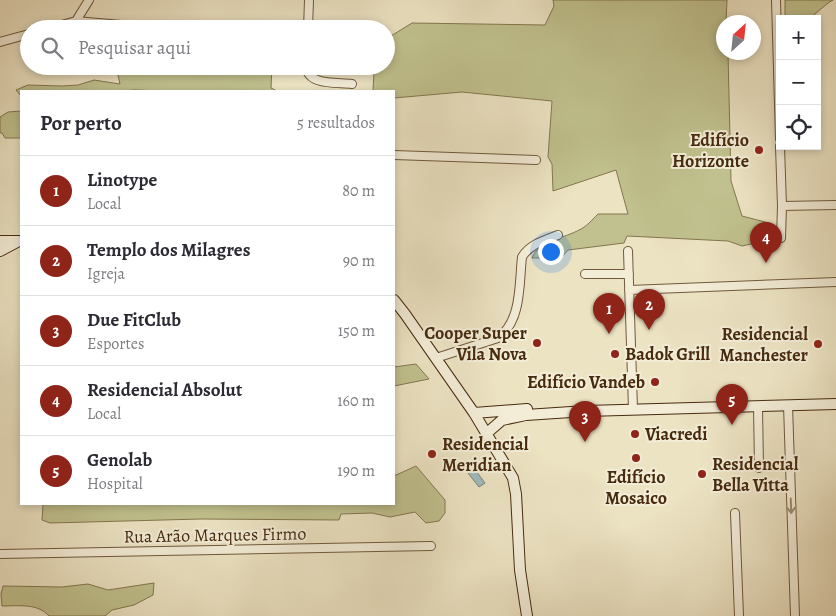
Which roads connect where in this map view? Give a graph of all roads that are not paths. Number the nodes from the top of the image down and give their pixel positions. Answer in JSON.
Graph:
{"nodes":[{"id":1,"x":89,"y":0,"type":"edge"},
{"id":2,"x":309,"y":0,"type":"edge"},
{"id":3,"x":776,"y":0,"type":"edge"},
{"id":4,"x":77,"y":20,"type":"edge"},
{"id":5,"x":308,"y":20,"type":"edge"},
{"id":6,"x":20,"y":36,"type":"edge"},
{"id":7,"x":0,"y":42,"type":"edge"},
{"id":8,"x":309,"y":75,"type":"edge"},
{"id":9,"x":352,"y":84,"type":"dead end"},
{"id":10,"x":779,"y":105,"type":"edge"},
{"id":11,"x":780,"y":150,"type":"edge"},
{"id":12,"x":395,"y":156,"type":"edge"},
{"id":13,"x":536,"y":160,"type":"dead end"},
{"id":14,"x":836,"y":205,"type":"edge"},
{"id":15,"x":782,"y":206,"type":"junction"},
{"id":16,"x":558,"y":235,"type":"dead end"},
{"id":17,"x":781,"y":238,"type":"dead end"},
{"id":18,"x":20,"y":241,"type":"edge"},
{"id":19,"x":0,"y":242,"type":"edge"},
{"id":20,"x":0,"y":251,"type":"edge"},
{"id":21,"x":628,"y":251,"type":"dead end"},
{"id":22,"x":585,"y":274,"type":"dead end"},
{"id":23,"x":628,"y":274,"type":"junction"},
{"id":24,"x":836,"y":282,"type":"edge"},
{"id":25,"x":629,"y":290,"type":"junction"},
{"id":26,"x":395,"y":301,"type":"edge"},
{"id":27,"x":436,"y":358,"type":"junction"},
{"id":28,"x":836,"y":404,"type":"edge"},
{"id":29,"x":788,"y":405,"type":"junction"},
{"id":30,"x":758,"y":406,"type":"junction"},
{"id":31,"x":633,"y":410,"type":"junction"},
{"id":32,"x":586,"y":411,"type":"junction"},
{"id":33,"x":474,"y":413,"type":"junction"},
{"id":34,"x":487,"y":433,"type":"junction"},
{"id":35,"x":759,"y":468,"type":"dead end"},
{"id":36,"x":735,"y":513,"type":"dead end"},
{"id":37,"x":431,"y":546,"type":"dead end"},
{"id":38,"x":0,"y":554,"type":"edge"},
{"id":39,"x":527,"y":616,"type":"edge"},
{"id":40,"x":739,"y":616,"type":"edge"},
{"id":41,"x":795,"y":616,"type":"edge"}],
"edges":[{"from":1,"to":4,"type":"street"},
{"from":2,"to":5,"type":"street"},
{"from":3,"to":10,"type":"street"},
{"from":6,"to":7,"type":"street"},
{"from":8,"to":9,"type":"street"},
{"from":11,"to":15,"type":"street"},
{"from":12,"to":13,"type":"street"},
{"from":14,"to":15,"type":"street"},
{"from":15,"to":17,"type":"street"},
{"from":16,"to":27,"type":"street"},
{"from":18,"to":19,"type":"main road"},
{"from":18,"to":20,"type":"main road"},
{"from":21,"to":23,"type":"street"},
{"from":22,"to":23,"type":"street"},
{"from":23,"to":25,"type":"street"},
{"from":24,"to":25,"type":"street"},
{"from":25,"to":31,"type":"street"},
{"from":26,"to":27,"type":"main road"},
{"from":27,"to":33,"type":"main road"},
{"from":28,"to":29,"type":"main road"},
{"from":29,"to":30,"type":"main road"},
{"from":29,"to":41,"type":"street","one_way":true},
{"from":30,"to":31,"type":"main road"},
{"from":30,"to":35,"type":"street"},
{"from":31,"to":32,"type":"main road"},
{"from":32,"to":33,"type":"main road"},
{"from":32,"to":34,"type":"main road"},
{"from":33,"to":34,"type":"main road"},
{"from":34,"to":39,"type":"main road"},
{"from":36,"to":40,"type":"street"},
{"from":37,"to":38,"type":"street","name":"Rua Arão Marques Firmo"}]}
